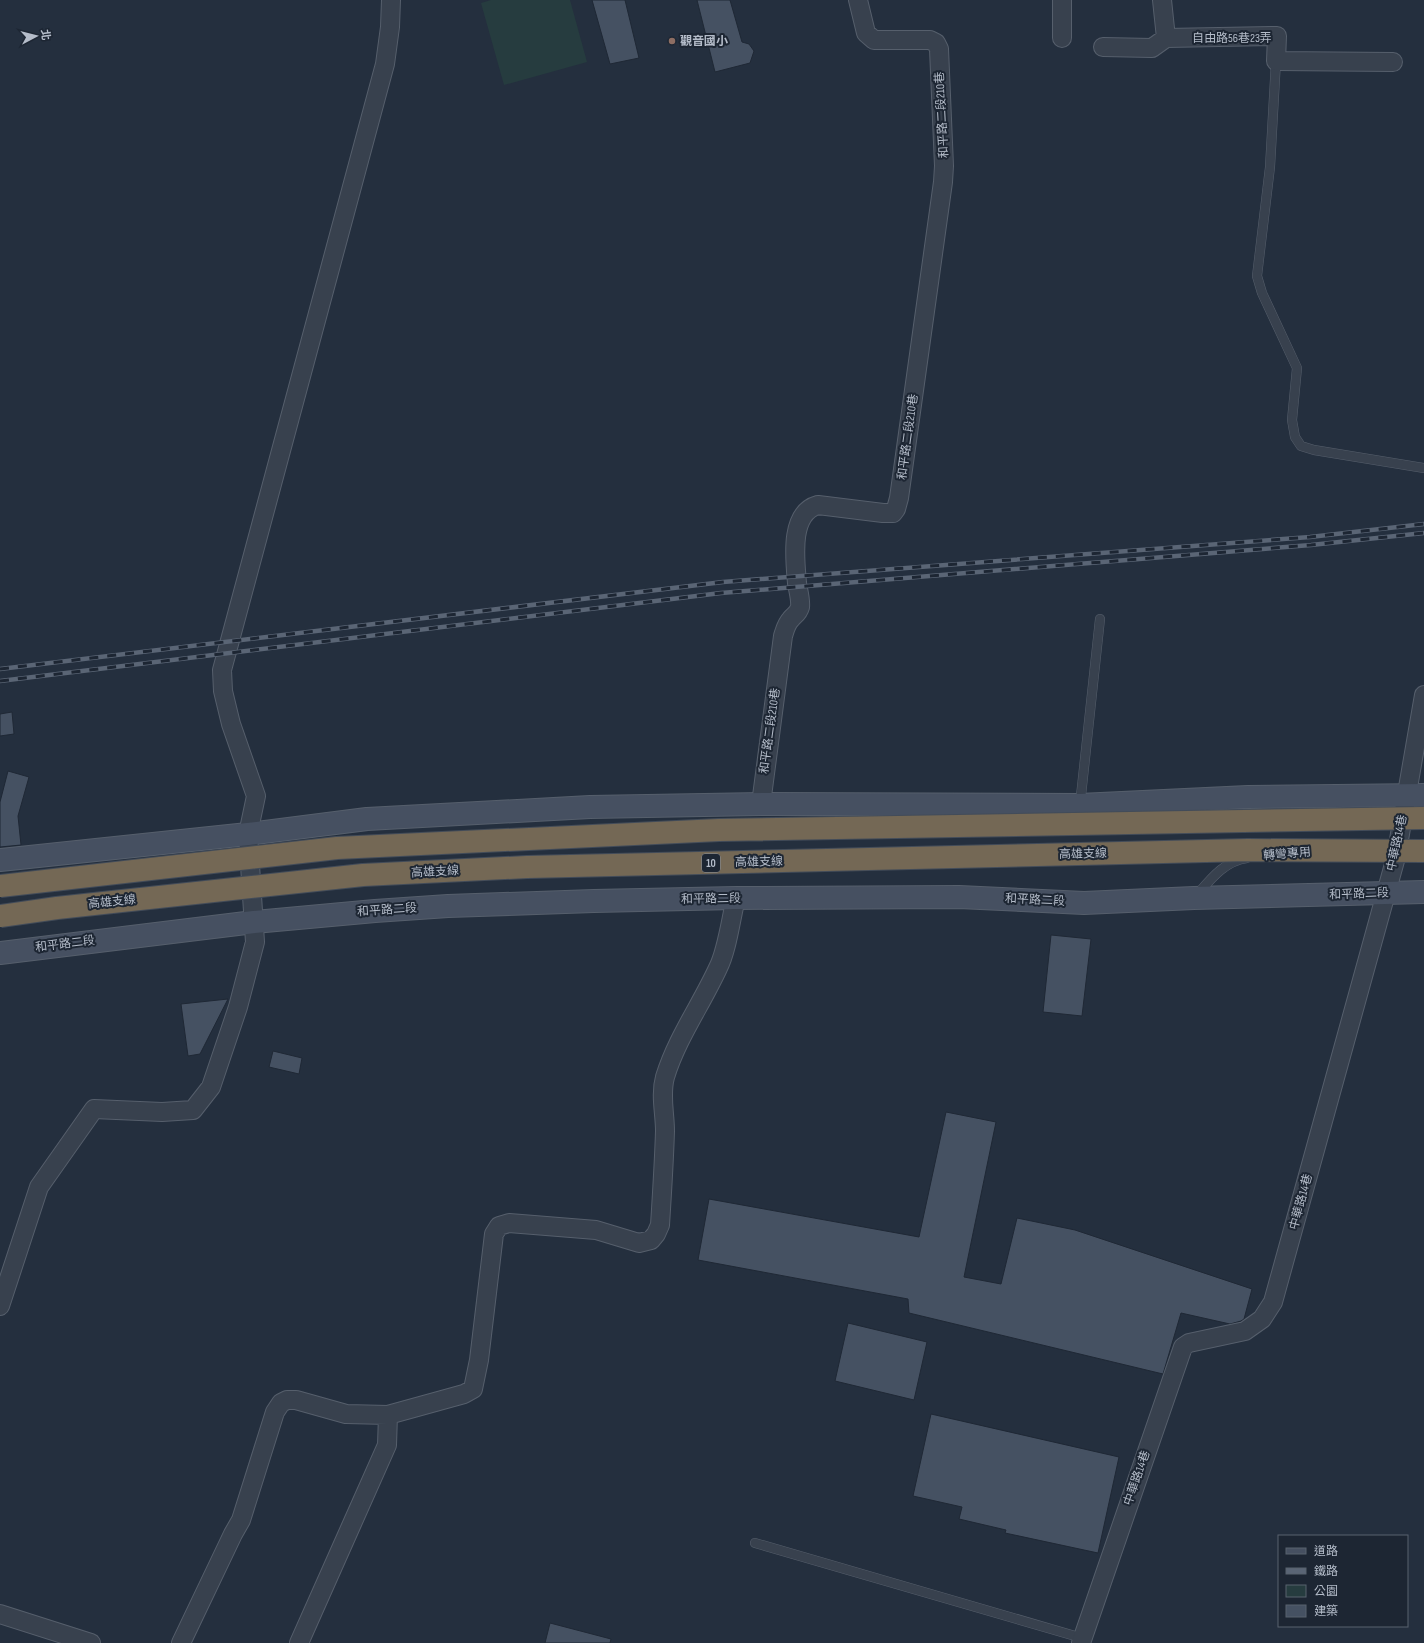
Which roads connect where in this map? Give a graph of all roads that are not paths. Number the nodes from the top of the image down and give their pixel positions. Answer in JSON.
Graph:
{"nodes":[{"id":1,"x":391,"y":0,"type":"edge"},
{"id":2,"x":858,"y":0,"type":"edge"},
{"id":3,"x":1062,"y":0,"type":"edge"},
{"id":4,"x":1162,"y":0,"type":"edge"},
{"id":5,"x":1062,"y":38,"type":"dead end"},
{"id":6,"x":1166,"y":38,"type":"junction"},
{"id":7,"x":1103,"y":47,"type":"dead end"},
{"id":8,"x":1276,"y":61,"type":"junction"},
{"id":9,"x":1393,"y":62,"type":"dead end"},
{"id":10,"x":1424,"y":468,"type":"edge"},
{"id":11,"x":1100,"y":619,"type":"dead end"},
{"id":12,"x":1424,"y":695,"type":"edge"},
{"id":13,"x":1415,"y":795,"type":"edge"},
{"id":14,"x":761,"y":804,"type":"junction"},
{"id":15,"x":1080,"y":805,"type":"junction"},
{"id":16,"x":1424,"y":818,"type":"edge"},
{"id":17,"x":248,"y":834,"type":"junction"},
{"id":18,"x":1424,"y":851,"type":"edge"},
{"id":19,"x":1396,"y":857,"type":"junction"},
{"id":20,"x":0,"y":860,"type":"edge"},
{"id":21,"x":0,"y":886,"type":"edge"},
{"id":22,"x":1424,"y":892,"type":"edge"},
{"id":23,"x":1386,"y":893,"type":"junction"},
{"id":24,"x":736,"y":898,"type":"junction"},
{"id":25,"x":1194,"y":898,"type":"junction"},
{"id":26,"x":0,"y":916,"type":"edge"},
{"id":27,"x":254,"y":922,"type":"junction"},
{"id":28,"x":0,"y":953,"type":"edge"},
{"id":29,"x":0,"y":1306,"type":"edge"},
{"id":30,"x":388,"y":1415,"type":"junction"},
{"id":31,"x":756,"y":1543,"type":"dead end"},
{"id":32,"x":0,"y":1614,"type":"edge"},
{"id":33,"x":1082,"y":1640,"type":"edge"},
{"id":34,"x":91,"y":1643,"type":"edge"},
{"id":35,"x":181,"y":1643,"type":"edge"},
{"id":36,"x":299,"y":1643,"type":"edge"}],
"edges":[{"from":1,"to":17,"type":"street"},
{"from":2,"to":14,"type":"street","name":"和平路二段210巷"},
{"from":3,"to":5,"type":"street"},
{"from":4,"to":6,"type":"street"},
{"from":6,"to":7,"type":"street"},
{"from":6,"to":8,"type":"street","name":"自由路56巷23弄"},
{"from":8,"to":9,"type":"street","name":"自由路56巷23弄"},
{"from":8,"to":10,"type":"lane"},
{"from":11,"to":15,"type":"lane"},
{"from":12,"to":13,"type":"street","name":"中華路14巷"},
{"from":13,"to":15,"type":"street"},
{"from":13,"to":19,"type":"street","name":"中華路14巷"},
{"from":14,"to":15,"type":"street"},
{"from":14,"to":17,"type":"street"},
{"from":16,"to":21,"type":"highway","bridge":true},
{"from":17,"to":20,"type":"street"},
{"from":17,"to":27,"type":"street"},
{"from":18,"to":26,"type":"highway","name":"高雄支線","number":"10","bridge":true},
{"from":19,"to":23,"type":"street","name":"中華路14巷"},
{"from":19,"to":25,"type":"lane","name":"轉彎專用"},
{"from":22,"to":23,"type":"street","name":"和平路二段"},
{"from":23,"to":25,"type":"street","name":"和平路二段"},
{"from":23,"to":33,"type":"street","name":"中華路14巷"},
{"from":24,"to":25,"type":"street","name":"和平路二段"},
{"from":24,"to":27,"type":"street","name":"和平路二段"},
{"from":24,"to":30,"type":"street"},
{"from":27,"to":28,"type":"street","name":"和平路二段"},
{"from":27,"to":29,"type":"street"},
{"from":30,"to":35,"type":"street"},
{"from":30,"to":36,"type":"street"},
{"from":31,"to":33,"type":"lane"},
{"from":32,"to":34,"type":"street"}]}
